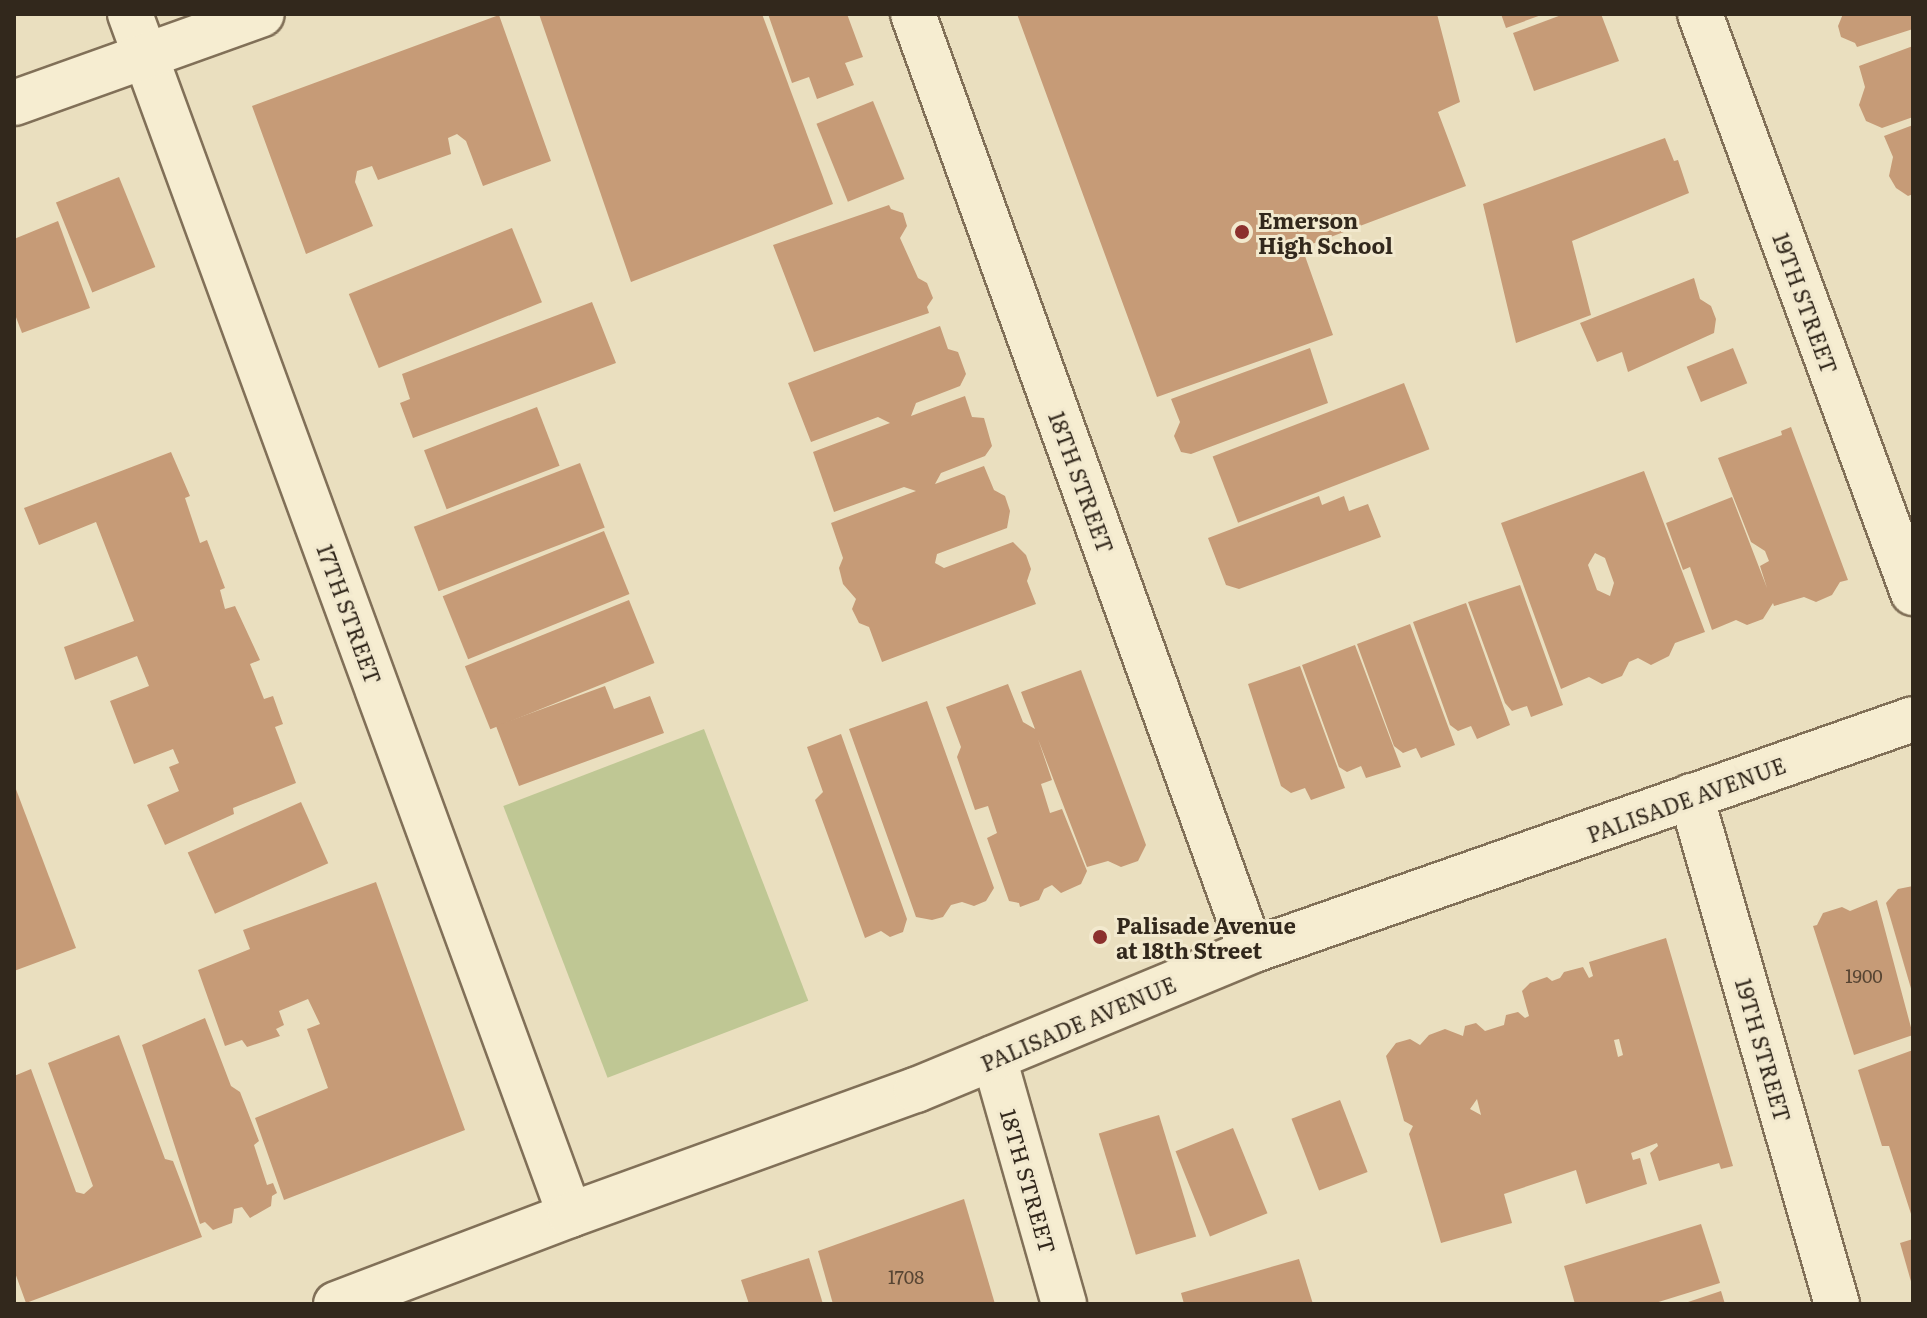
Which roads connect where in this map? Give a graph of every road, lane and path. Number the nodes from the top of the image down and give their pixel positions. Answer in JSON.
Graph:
{"nodes":[{"id":1,"x":130,"y":14,"type":"edge"},
{"id":2,"x":262,"y":14,"type":"edge"},
{"id":3,"x":913,"y":14,"type":"edge"},
{"id":4,"x":1700,"y":14,"type":"edge"},
{"id":5,"x":146,"y":56,"type":"junction"},
{"id":6,"x":14,"y":103,"type":"edge"},
{"id":7,"x":1913,"y":593,"type":"edge"},
{"id":8,"x":1913,"y":719,"type":"edge"},
{"id":9,"x":1691,"y":796,"type":"junction"},
{"id":10,"x":1251,"y":951,"type":"junction"},
{"id":11,"x":994,"y":1058,"type":"junction"},
{"id":12,"x":570,"y":1215,"type":"junction"},
{"id":13,"x":336,"y":1304,"type":"edge"},
{"id":14,"x":1064,"y":1304,"type":"edge"},
{"id":15,"x":1837,"y":1304,"type":"edge"}],
"edges":[{"from":1,"to":5,"type":"street","name":"17TH STREET"},
{"from":2,"to":5,"type":"street"},
{"from":3,"to":10,"type":"street","name":"18TH STREET"},
{"from":4,"to":7,"type":"street","name":"19TH STREET"},
{"from":5,"to":6,"type":"street"},
{"from":5,"to":12,"type":"street","name":"17TH STREET"},
{"from":8,"to":9,"type":"street","name":"PALISADE AVENUE"},
{"from":9,"to":10,"type":"street","name":"PALISADE AVENUE"},
{"from":9,"to":15,"type":"street","name":"19TH STREET"},
{"from":10,"to":11,"type":"street","name":"PALISADE AVENUE"},
{"from":11,"to":12,"type":"street","name":"PALISADE AVENUE"},
{"from":11,"to":14,"type":"street","name":"18TH STREET"},
{"from":12,"to":13,"type":"street","name":"PALISADE AVENUE"}]}
